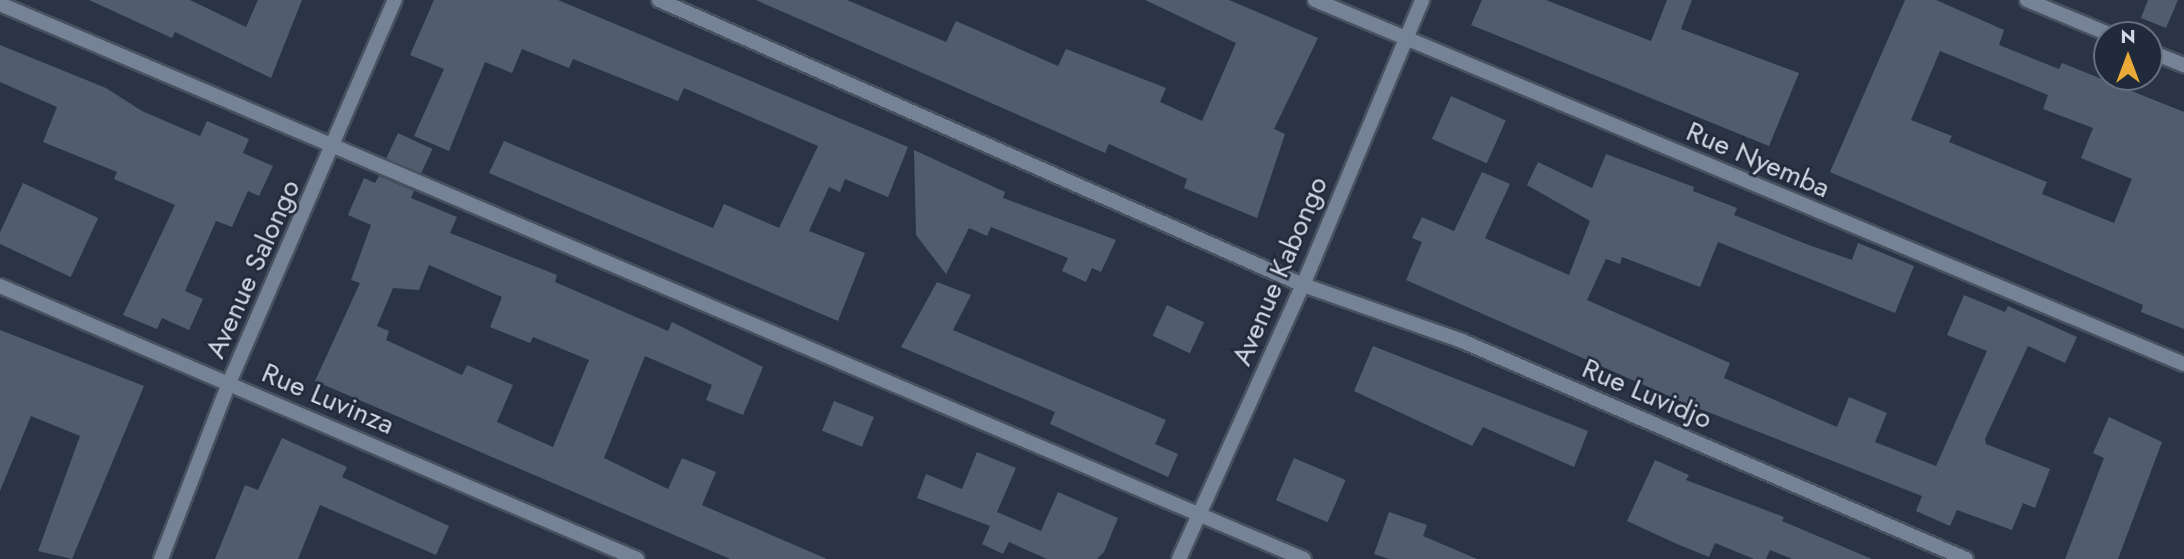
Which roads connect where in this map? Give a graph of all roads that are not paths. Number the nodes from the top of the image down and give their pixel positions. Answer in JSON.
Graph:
{"nodes":[{"id":1,"x":395,"y":0,"type":"edge"},
{"id":2,"x":659,"y":0,"type":"edge"},
{"id":3,"x":1315,"y":0,"type":"edge"},
{"id":4,"x":1422,"y":0,"type":"edge"},
{"id":5,"x":2027,"y":0,"type":"edge"},
{"id":6,"x":0,"y":4,"type":"edge"},
{"id":7,"x":2093,"y":28,"type":"edge"},
{"id":8,"x":1404,"y":39,"type":"junction"},
{"id":9,"x":2163,"y":57,"type":"edge"},
{"id":10,"x":2184,"y":65,"type":"edge"},
{"id":11,"x":334,"y":146,"type":"junction"},
{"id":12,"x":1303,"y":285,"type":"junction"},
{"id":13,"x":0,"y":286,"type":"edge"},
{"id":14,"x":2184,"y":364,"type":"edge"},
{"id":15,"x":229,"y":383,"type":"junction"},
{"id":16,"x":1197,"y":516,"type":"junction"},
{"id":17,"x":161,"y":559,"type":"edge"},
{"id":18,"x":636,"y":559,"type":"edge"},
{"id":19,"x":1179,"y":559,"type":"edge"},
{"id":20,"x":1304,"y":559,"type":"edge"},
{"id":21,"x":1966,"y":559,"type":"edge"}],
"edges":[{"from":1,"to":11,"type":"street","name":"Avenue Salongo"},
{"from":2,"to":12,"type":"street","name":"Rue Luvidjo"},
{"from":3,"to":8,"type":"street","name":"Rue Nyemba"},
{"from":4,"to":8,"type":"street","name":"Avenue Kabongo"},
{"from":5,"to":7,"type":"street"},
{"from":6,"to":11,"type":"street"},
{"from":8,"to":12,"type":"street","name":"Avenue Kabongo"},
{"from":8,"to":14,"type":"street","name":"Rue Nyemba"},
{"from":9,"to":10,"type":"street"},
{"from":11,"to":15,"type":"street","name":"Avenue Salongo"},
{"from":11,"to":16,"type":"street"},
{"from":12,"to":16,"type":"street","name":"Avenue Kabongo"},
{"from":12,"to":21,"type":"street","name":"Rue Luvidjo"},
{"from":13,"to":15,"type":"street","name":"Rue Luvinza"},
{"from":15,"to":17,"type":"street","name":"Avenue Salongo"},
{"from":15,"to":18,"type":"street","name":"Rue Luvinza"},
{"from":16,"to":19,"type":"street","name":"Avenue Kabongo"},
{"from":16,"to":20,"type":"street"}]}
